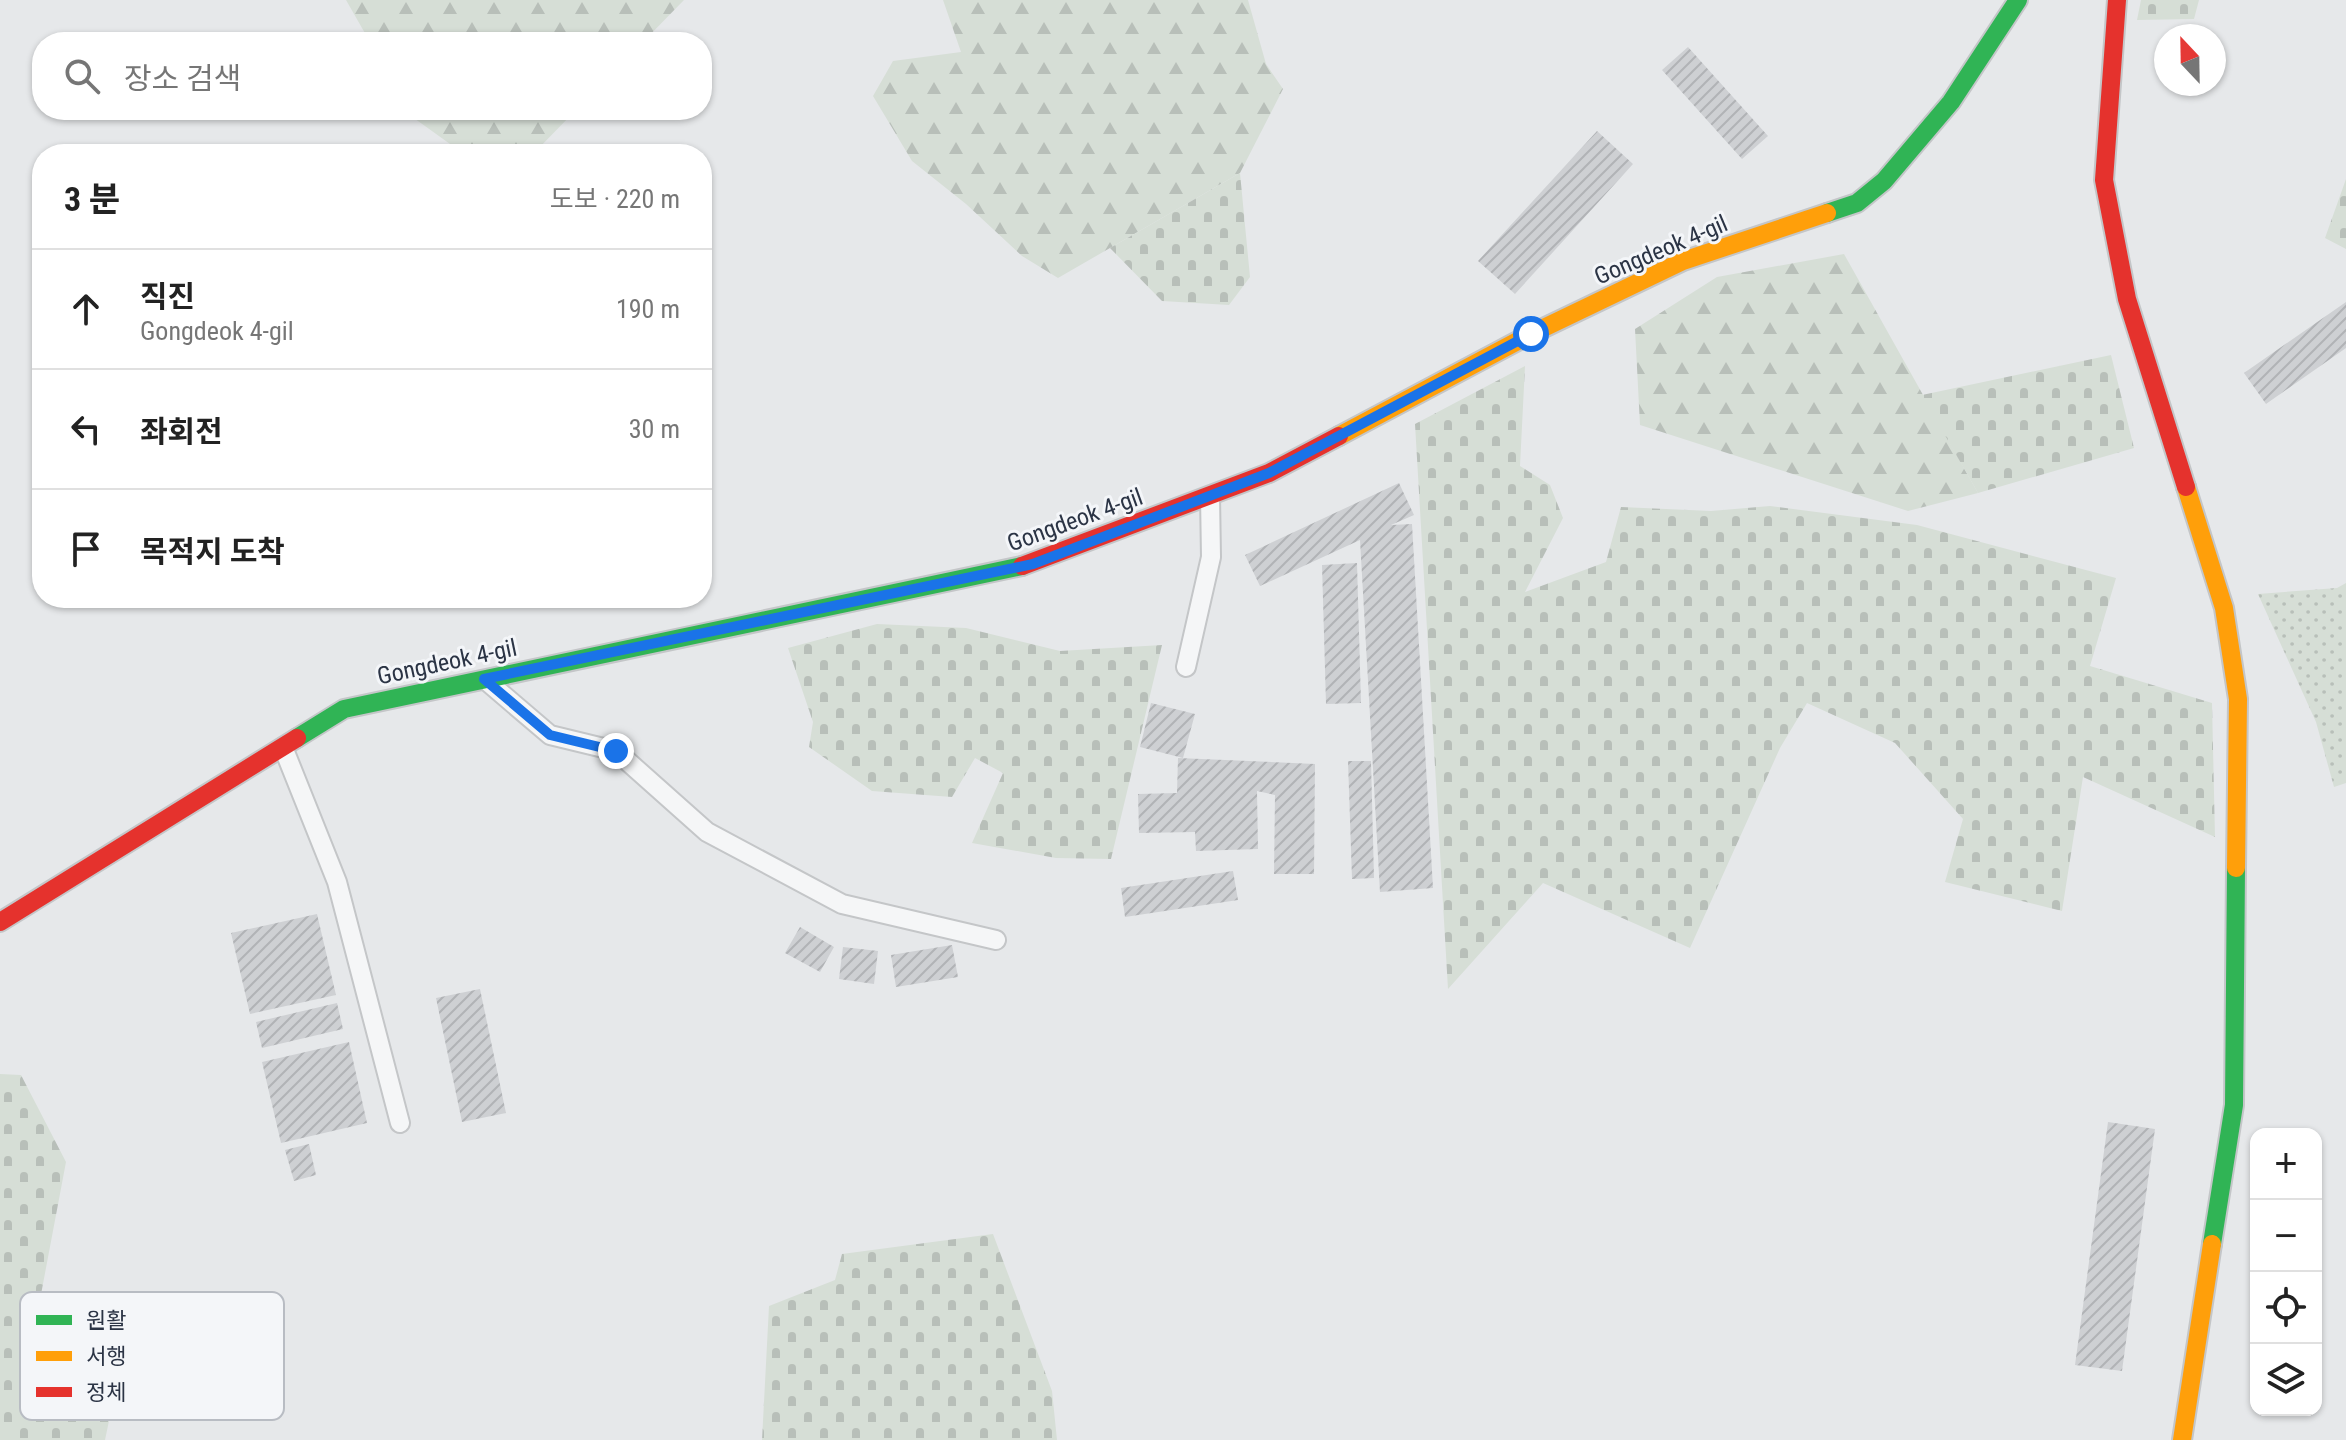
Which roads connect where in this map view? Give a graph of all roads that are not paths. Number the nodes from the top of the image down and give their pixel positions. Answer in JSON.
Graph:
{"nodes":[{"id":1,"x":2018,"y":0,"type":"edge"},
{"id":2,"x":2117,"y":0,"type":"edge"},
{"id":3,"x":1210,"y":496,"type":"junction"},
{"id":4,"x":1186,"y":667,"type":"dead end"},
{"id":5,"x":484,"y":679,"type":"junction"},
{"id":6,"x":283,"y":747,"type":"junction"},
{"id":7,"x":4,"y":921,"type":"edge"},
{"id":8,"x":996,"y":940,"type":"dead end"},
{"id":9,"x":400,"y":1123,"type":"dead end"},
{"id":10,"x":2182,"y":1440,"type":"edge"}],
"edges":[{"from":1,"to":3,"type":"street","name":"Gongdeok 4-gil"},
{"from":2,"to":10,"type":"street"},
{"from":3,"to":4,"type":"lane"},
{"from":3,"to":5,"type":"street","name":"Gongdeok 4-gil"},
{"from":5,"to":6,"type":"street","name":"Gongdeok 4-gil"},
{"from":5,"to":8,"type":"lane"},
{"from":6,"to":7,"type":"street","name":"Gongdeok 4-gil"},
{"from":6,"to":9,"type":"lane"}]}
